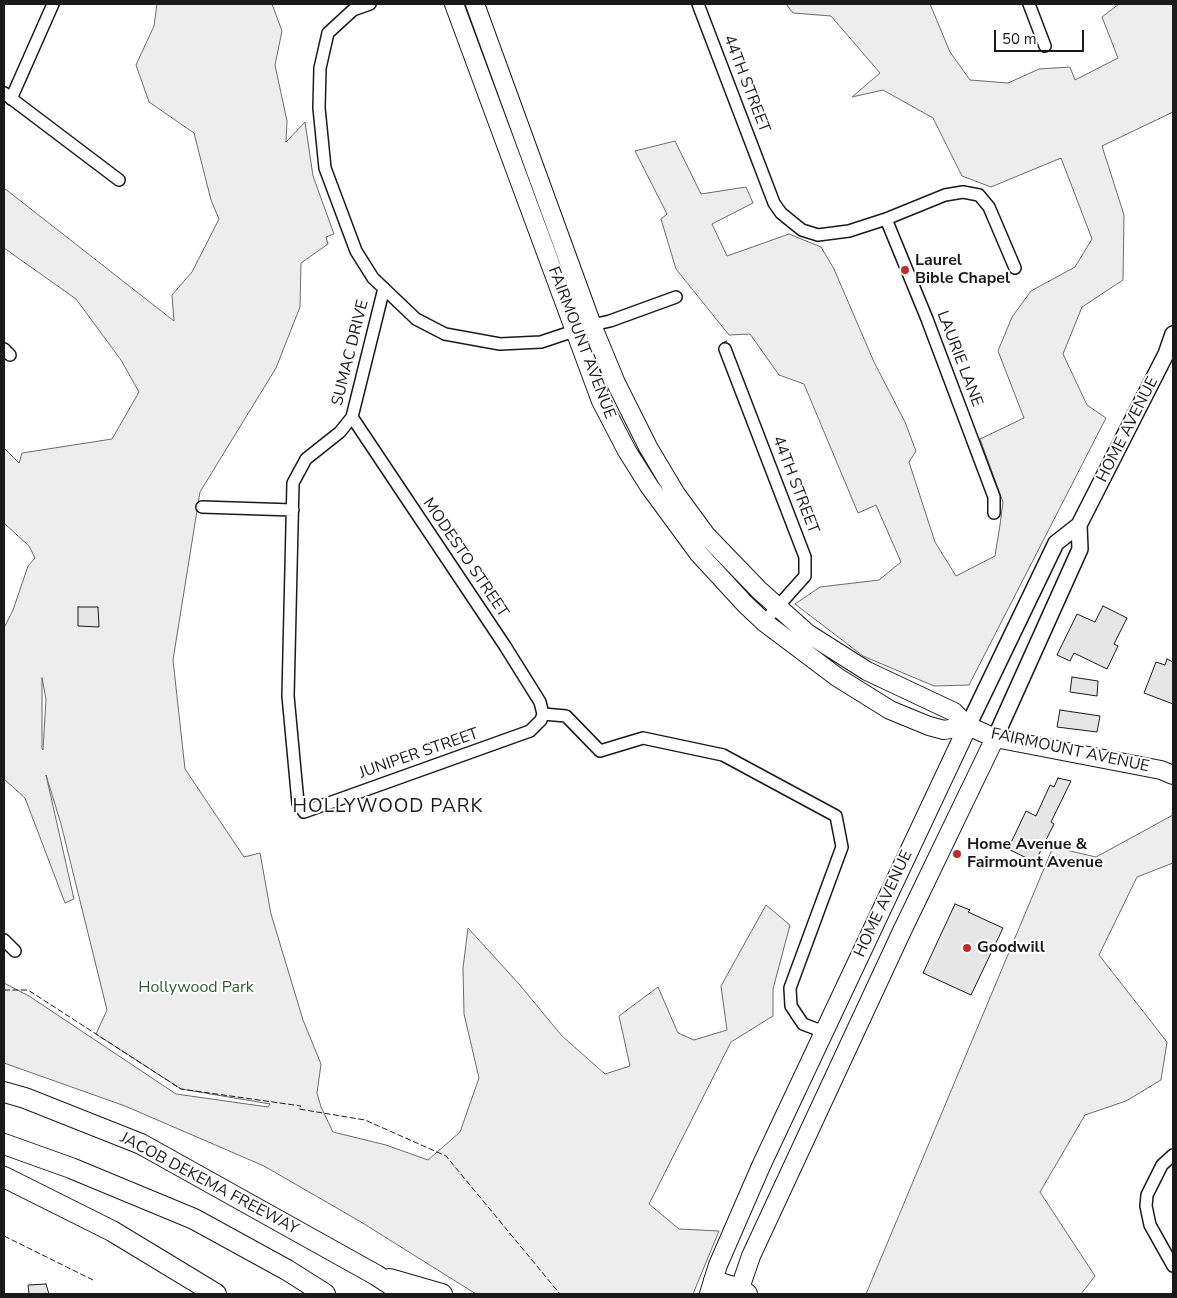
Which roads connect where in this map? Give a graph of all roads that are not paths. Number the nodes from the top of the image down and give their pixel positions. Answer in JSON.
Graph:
{"nodes":[{"id":1,"x":53,"y":4,"type":"edge"},
{"id":2,"x":370,"y":4,"type":"edge"},
{"id":3,"x":454,"y":4,"type":"edge"},
{"id":4,"x":475,"y":4,"type":"edge"},
{"id":5,"x":698,"y":4,"type":"edge"},
{"id":6,"x":1029,"y":4,"type":"edge"},
{"id":7,"x":1045,"y":46,"type":"dead end"},
{"id":8,"x":8,"y":96,"type":"edge"},
{"id":9,"x":119,"y":180,"type":"dead end"},
{"id":10,"x":886,"y":219,"type":"junction"},
{"id":11,"x":1015,"y":268,"type":"dead end"},
{"id":12,"x":384,"y":288,"type":"junction"},
{"id":13,"x":676,"y":297,"type":"dead end"},
{"id":14,"x":592,"y":325,"type":"junction"},
{"id":15,"x":574,"y":331,"type":"junction"},
{"id":16,"x":1173,"y":334,"type":"edge"},
{"id":17,"x":725,"y":349,"type":"dead end"},
{"id":18,"x":352,"y":417,"type":"junction"},
{"id":19,"x":202,"y":507,"type":"dead end"},
{"id":20,"x":293,"y":510,"type":"junction"},
{"id":21,"x":994,"y":513,"type":"dead end"},
{"id":22,"x":1080,"y":525,"type":"junction"},
{"id":23,"x":777,"y":608,"type":"junction"},
{"id":24,"x":764,"y":622,"type":"junction"},
{"id":25,"x":542,"y":717,"type":"junction"},
{"id":26,"x":968,"y":726,"type":"junction"},
{"id":27,"x":995,"y":738,"type":"junction"},
{"id":28,"x":1173,"y":775,"type":"edge"},
{"id":29,"x":304,"y":812,"type":"joint"},
{"id":30,"x":4,"y":940,"type":"edge"},
{"id":31,"x":15,"y":950,"type":"dead end"},
{"id":32,"x":824,"y":1032,"type":"junction"},
{"id":33,"x":4,"y":1092,"type":"edge"},
{"id":34,"x":4,"y":1144,"type":"edge"},
{"id":35,"x":1173,"y":1155,"type":"edge"},
{"id":36,"x":4,"y":1177,"type":"edge"},
{"id":37,"x":1173,"y":1266,"type":"edge"},
{"id":38,"x":376,"y":1275,"type":"junction"},
{"id":39,"x":711,"y":1288,"type":"edge"},
{"id":40,"x":741,"y":1292,"type":"edge"},
{"id":41,"x":216,"y":1294,"type":"edge"},
{"id":42,"x":325,"y":1294,"type":"edge"},
{"id":43,"x":405,"y":1294,"type":"edge"},
{"id":44,"x":442,"y":1294,"type":"edge"}],
"edges":[{"from":1,"to":8,"type":"street"},
{"from":2,"to":12,"type":"street","name":"SUMAC DRIVE"},
{"from":3,"to":15,"type":"main road","name":"FAIRMOUNT AVENUE"},
{"from":4,"to":14,"type":"main road","name":"FAIRMOUNT AVENUE"},
{"from":5,"to":10,"type":"street","name":"44TH STREET"},
{"from":6,"to":7,"type":"street"},
{"from":8,"to":9,"type":"street"},
{"from":10,"to":11,"type":"street"},
{"from":10,"to":21,"type":"street","name":"LAURIE LANE"},
{"from":12,"to":15,"type":"street"},
{"from":12,"to":18,"type":"street","name":"SUMAC DRIVE"},
{"from":13,"to":14,"type":"street"},
{"from":14,"to":15,"type":"street"},
{"from":14,"to":23,"type":"main road","name":"FAIRMOUNT AVENUE"},
{"from":15,"to":24,"type":"main road","name":"FAIRMOUNT AVENUE"},
{"from":16,"to":22,"type":"main road","name":"HOME AVENUE"},
{"from":17,"to":23,"type":"street","name":"44TH STREET"},
{"from":18,"to":20,"type":"street","name":"SUMAC DRIVE"},
{"from":18,"to":25,"type":"street","name":"MODESTO STREET"},
{"from":19,"to":20,"type":"street"},
{"from":20,"to":29,"type":"street","name":"SUMAC DRIVE"},
{"from":22,"to":26,"type":"main road","name":"HOME AVENUE"},
{"from":22,"to":27,"type":"main road","name":"HOME AVENUE"},
{"from":23,"to":24,"type":"street","name":"44TH STREET"},
{"from":23,"to":26,"type":"main road","name":"FAIRMOUNT AVENUE"},
{"from":24,"to":26,"type":"main road","name":"FAIRMOUNT AVENUE"},
{"from":25,"to":29,"type":"street","name":"JUNIPER STREET"},
{"from":25,"to":32,"type":"street"},
{"from":26,"to":27,"type":"main road","name":"FAIRMOUNT AVENUE"},
{"from":26,"to":32,"type":"main road","name":"HOME AVENUE"},
{"from":27,"to":28,"type":"main road","name":"FAIRMOUNT AVENUE"},
{"from":27,"to":40,"type":"main road","name":"HOME AVENUE"},
{"from":30,"to":31,"type":"street"},
{"from":32,"to":39,"type":"main road","name":"HOME AVENUE"},
{"from":33,"to":38,"type":"highway","name":"JACOB DEKEMA FREEWAY"},
{"from":34,"to":42,"type":"highway"},
{"from":35,"to":37,"type":"street"},
{"from":36,"to":41,"type":"highway"},
{"from":38,"to":43,"type":"highway","name":"JACOB DEKEMA FREEWAY"},
{"from":38,"to":44,"type":"highway"},
{"from":39,"to":40,"type":"highway"}]}
